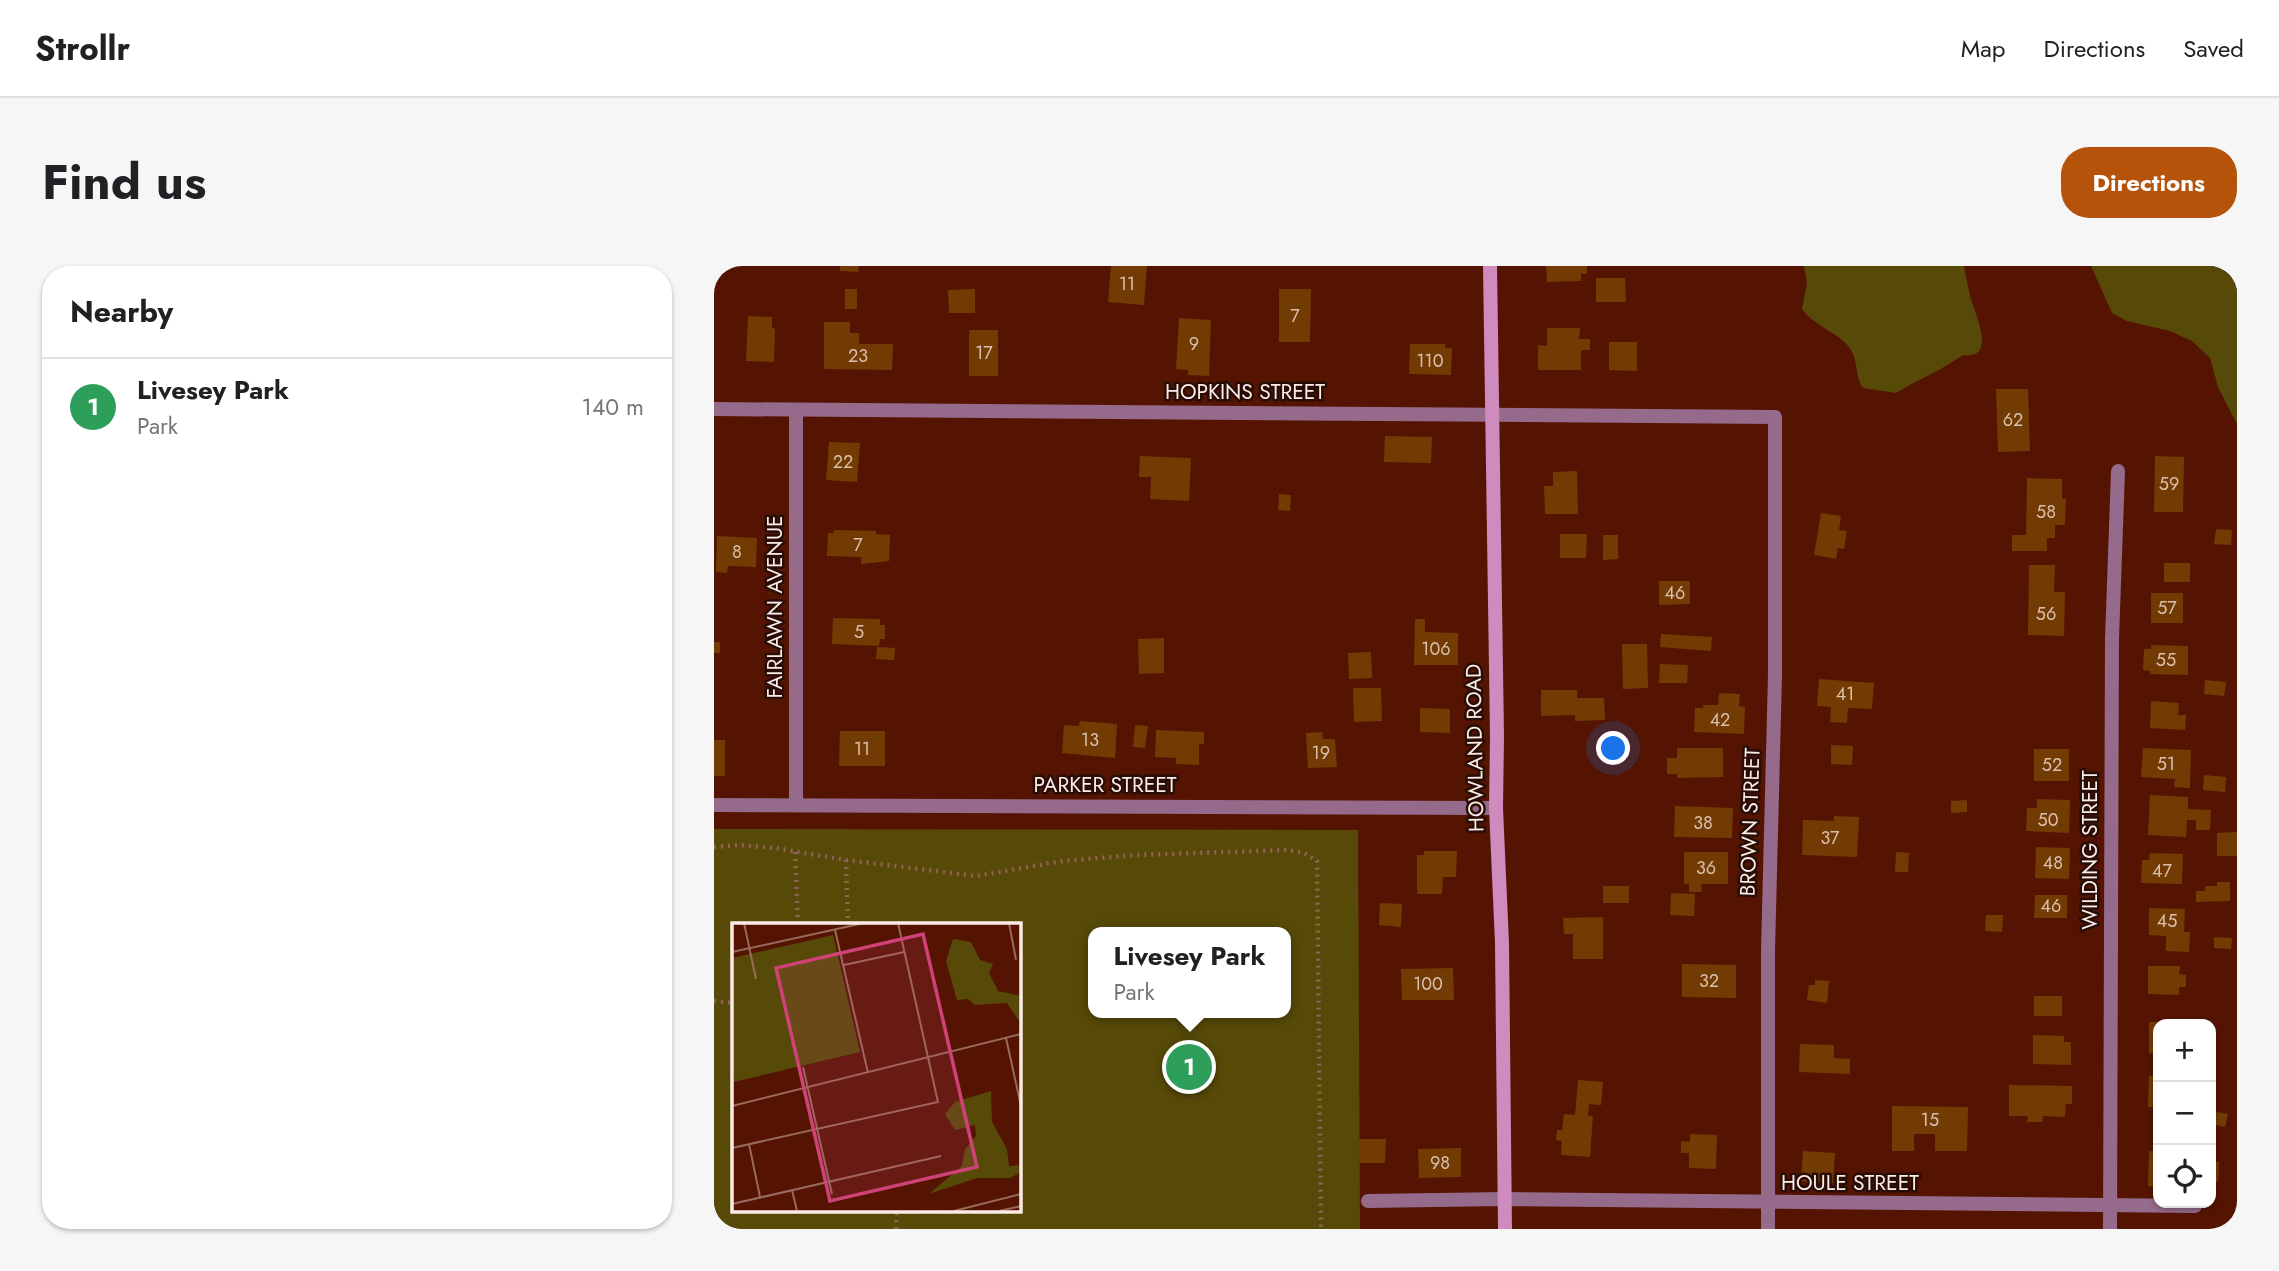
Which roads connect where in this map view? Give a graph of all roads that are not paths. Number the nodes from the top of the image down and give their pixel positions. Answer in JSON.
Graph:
{"nodes":[{"id":1,"x":1490,"y":266,"type":"edge"},
{"id":2,"x":714,"y":409,"type":"edge"},
{"id":3,"x":796,"y":410,"type":"junction"},
{"id":4,"x":1492,"y":416,"type":"junction"},
{"id":5,"x":1775,"y":417,"type":"joint"},
{"id":6,"x":2118,"y":471,"type":"dead end"},
{"id":7,"x":714,"y":805,"type":"edge"},
{"id":8,"x":796,"y":805,"type":"junction"},
{"id":9,"x":1496,"y":808,"type":"junction"},
{"id":10,"x":1504,"y":1199,"type":"junction"},
{"id":11,"x":1368,"y":1201,"type":"dead end"},
{"id":12,"x":1767,"y":1203,"type":"junction"},
{"id":13,"x":2109,"y":1205,"type":"junction"},
{"id":14,"x":2153,"y":1206,"type":"edge"},
{"id":15,"x":1504,"y":1229,"type":"edge"},
{"id":16,"x":1768,"y":1229,"type":"edge"},
{"id":17,"x":2110,"y":1229,"type":"edge"}],
"edges":[{"from":1,"to":4,"type":"main road","name":"HOWLAND ROAD"},
{"from":2,"to":3,"type":"street","name":"HOPKINS STREET"},
{"from":3,"to":4,"type":"street","name":"HOPKINS STREET"},
{"from":3,"to":8,"type":"street","name":"FAIRLAWN AVENUE"},
{"from":4,"to":5,"type":"street","name":"HOPKINS STREET"},
{"from":4,"to":9,"type":"main road","name":"HOWLAND ROAD"},
{"from":5,"to":12,"type":"street","name":"BROWN STREET"},
{"from":6,"to":13,"type":"street","name":"WILDING STREET"},
{"from":7,"to":8,"type":"street","name":"PARKER STREET"},
{"from":8,"to":9,"type":"street","name":"PARKER STREET"},
{"from":9,"to":10,"type":"main road","name":"HOWLAND ROAD"},
{"from":10,"to":11,"type":"street","name":"HOULE STREET"},
{"from":10,"to":12,"type":"street","name":"HOULE STREET"},
{"from":10,"to":15,"type":"main road","name":"HOWLAND ROAD"},
{"from":12,"to":13,"type":"street","name":"HOULE STREET"},
{"from":12,"to":16,"type":"street","name":"BROWN STREET"},
{"from":13,"to":14,"type":"street","name":"HOULE STREET"},
{"from":13,"to":17,"type":"street","name":"WILDING STREET"}]}
